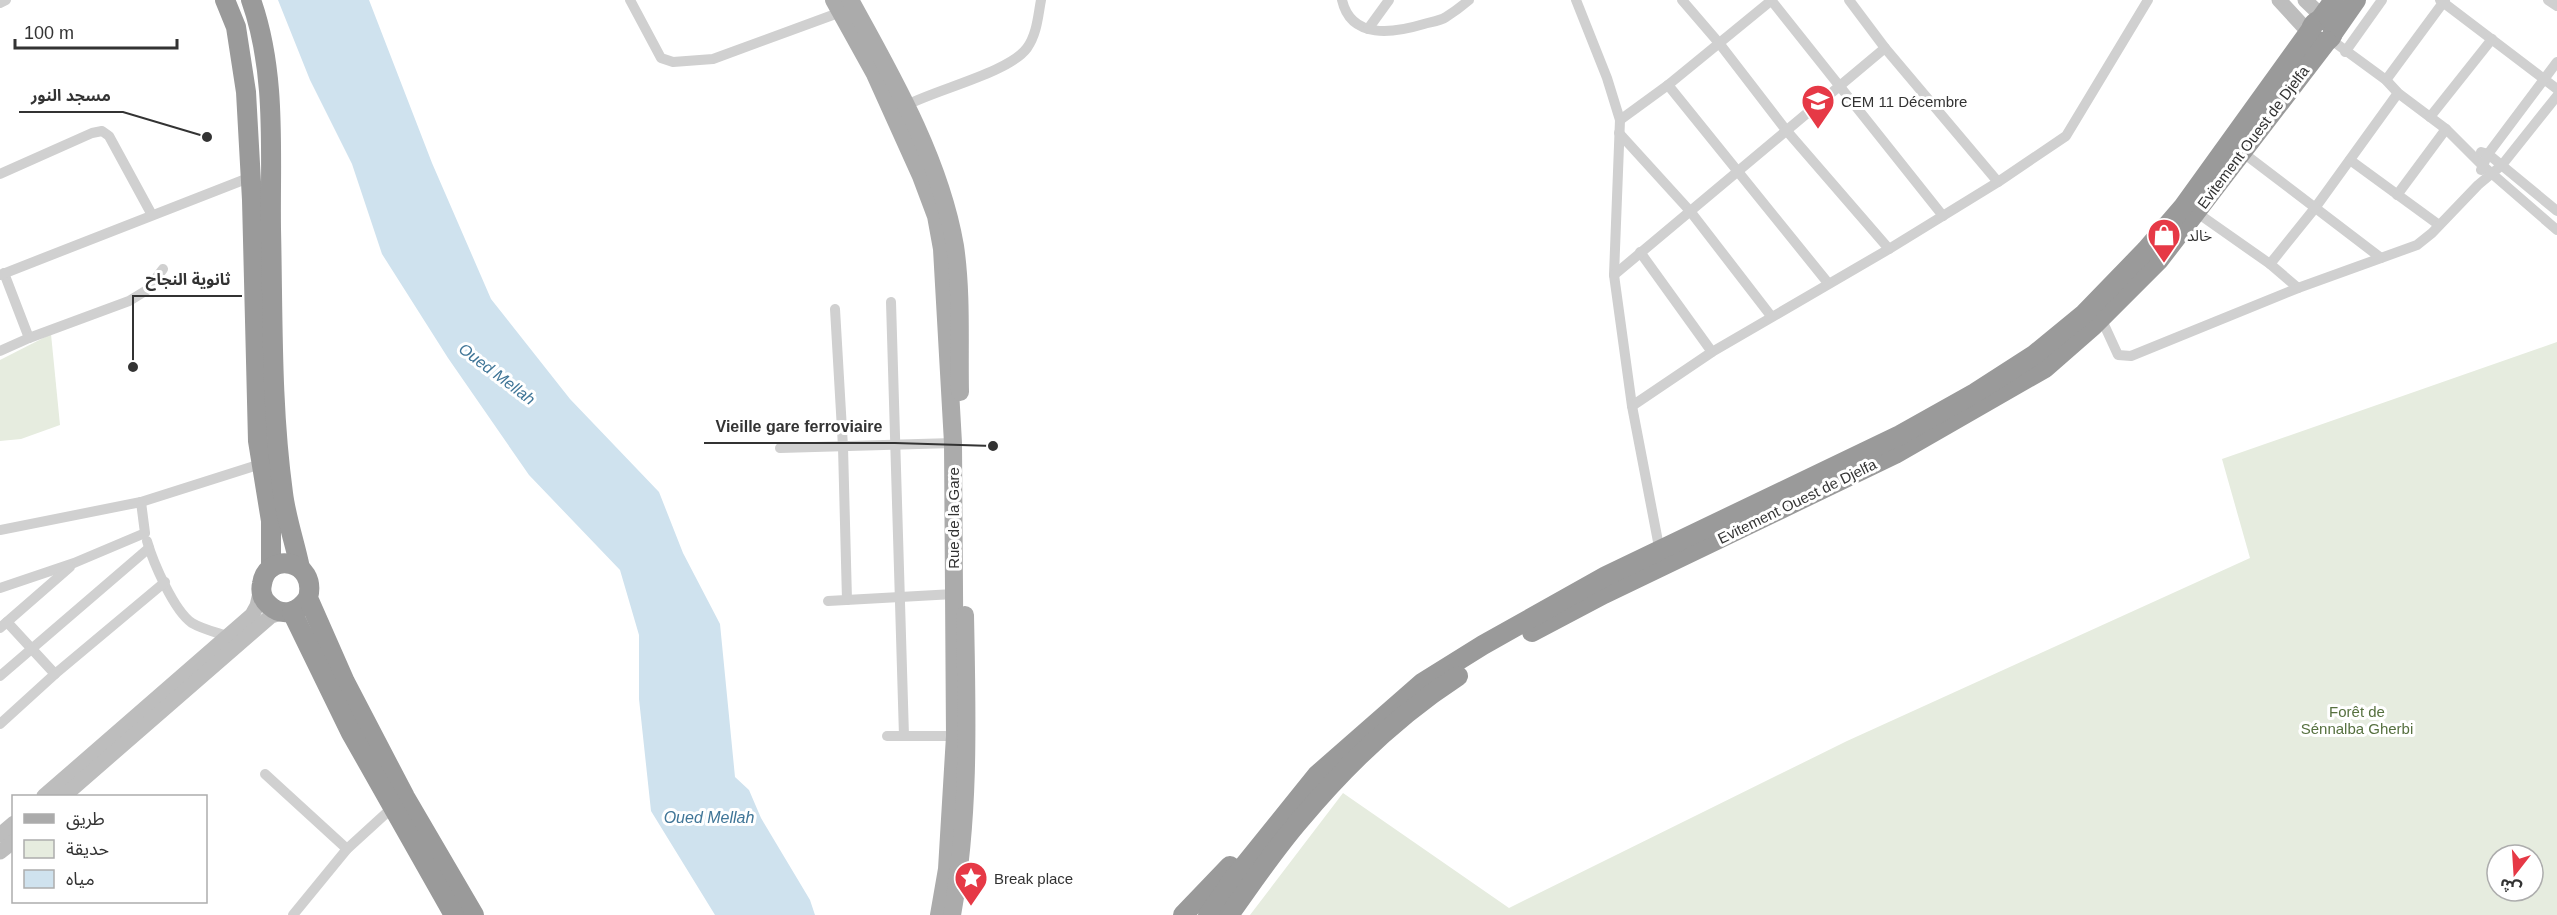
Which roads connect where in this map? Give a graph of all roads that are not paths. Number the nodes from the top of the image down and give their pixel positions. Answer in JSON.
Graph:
{"nodes":[{"id":1,"x":6,"y":0,"type":"edge"},
{"id":2,"x":225,"y":0,"type":"edge"},
{"id":3,"x":251,"y":0,"type":"edge"},
{"id":4,"x":630,"y":0,"type":"edge"},
{"id":5,"x":1041,"y":0,"type":"edge"},
{"id":6,"x":1342,"y":0,"type":"edge"},
{"id":7,"x":1389,"y":0,"type":"edge"},
{"id":8,"x":1468,"y":0,"type":"edge"},
{"id":9,"x":1576,"y":0,"type":"edge"},
{"id":10,"x":1682,"y":0,"type":"edge"},
{"id":11,"x":1771,"y":0,"type":"edge"},
{"id":12,"x":1849,"y":0,"type":"edge"},
{"id":13,"x":2148,"y":0,"type":"edge"},
{"id":14,"x":2279,"y":0,"type":"edge"},
{"id":15,"x":2305,"y":0,"type":"edge"},
{"id":16,"x":2334,"y":0,"type":"edge"},
{"id":17,"x":2356,"y":0,"type":"edge"},
{"id":18,"x":2382,"y":0,"type":"edge"},
{"id":19,"x":2548,"y":0,"type":"edge"},
{"id":20,"x":2443,"y":1,"type":"edge"},
{"id":21,"x":0,"y":3,"type":"edge"},
{"id":22,"x":842,"y":4,"type":"edge"},
{"id":23,"x":2557,"y":6,"type":"edge"},
{"id":24,"x":1368,"y":29,"type":"junction"},
{"id":25,"x":2322,"y":30,"type":"junction"},
{"id":26,"x":2492,"y":39,"type":"junction"},
{"id":27,"x":1719,"y":43,"type":"junction"},
{"id":28,"x":1885,"y":48,"type":"junction"},
{"id":29,"x":2345,"y":52,"type":"junction"},
{"id":30,"x":2557,"y":62,"type":"edge"},
{"id":31,"x":2543,"y":79,"type":"junction"},
{"id":32,"x":2386,"y":80,"type":"junction"},
{"id":33,"x":1668,"y":85,"type":"junction"},
{"id":34,"x":1839,"y":86,"type":"junction"},
{"id":35,"x":2557,"y":89,"type":"edge"},
{"id":36,"x":2398,"y":93,"type":"junction"},
{"id":37,"x":2557,"y":96,"type":"edge"},
{"id":38,"x":900,"y":109,"type":"junction"},
{"id":39,"x":2430,"y":117,"type":"junction"},
{"id":40,"x":1620,"y":120,"type":"junction"},
{"id":41,"x":2446,"y":129,"type":"junction"},
{"id":42,"x":1786,"y":130,"type":"junction"},
{"id":43,"x":1619,"y":133,"type":"junction"},
{"id":44,"x":2467,"y":148,"type":"junction"},
{"id":45,"x":2242,"y":152,"type":"junction"},
{"id":46,"x":2488,"y":154,"type":"junction"},
{"id":47,"x":2350,"y":160,"type":"junction"},
{"id":48,"x":2482,"y":165,"type":"junction"},
{"id":49,"x":2502,"y":165,"type":"junction"},
{"id":50,"x":1738,"y":170,"type":"junction"},
{"id":51,"x":0,"y":174,"type":"edge"},
{"id":52,"x":2493,"y":175,"type":"junction"},
{"id":53,"x":251,"y":177,"type":"junction"},
{"id":54,"x":1998,"y":182,"type":"junction"},
{"id":55,"x":2478,"y":185,"type":"junction"},
{"id":56,"x":2397,"y":195,"type":"junction"},
{"id":57,"x":2315,"y":208,"type":"junction"},
{"id":58,"x":1690,"y":211,"type":"junction"},
{"id":59,"x":2557,"y":211,"type":"edge"},
{"id":60,"x":2196,"y":212,"type":"junction"},
{"id":61,"x":152,"y":215,"type":"junction"},
{"id":62,"x":1943,"y":216,"type":"junction"},
{"id":63,"x":2439,"y":225,"type":"junction"},
{"id":64,"x":2557,"y":230,"type":"edge"},
{"id":65,"x":1889,"y":249,"type":"junction"},
{"id":66,"x":1640,"y":252,"type":"junction"},
{"id":67,"x":2381,"y":258,"type":"junction"},
{"id":68,"x":2270,"y":264,"type":"junction"},
{"id":69,"x":163,"y":269,"type":"dead end"},
{"id":70,"x":2,"y":274,"type":"edge"},
{"id":71,"x":1614,"y":275,"type":"junction"},
{"id":72,"x":1828,"y":283,"type":"junction"},
{"id":73,"x":2298,"y":288,"type":"junction"},
{"id":74,"x":891,"y":302,"type":"dead end"},
{"id":75,"x":835,"y":309,"type":"dead end"},
{"id":76,"x":1771,"y":316,"type":"junction"},
{"id":77,"x":2101,"y":318,"type":"junction"},
{"id":78,"x":29,"y":338,"type":"junction"},
{"id":79,"x":0,"y":351,"type":"edge"},
{"id":80,"x":1712,"y":352,"type":"junction"},
{"id":81,"x":1632,"y":406,"type":"junction"},
{"id":82,"x":953,"y":443,"type":"junction"},
{"id":83,"x":843,"y":447,"type":"junction"},
{"id":84,"x":895,"y":447,"type":"junction"},
{"id":85,"x":780,"y":448,"type":"dead end"},
{"id":86,"x":261,"y":464,"type":"junction"},
{"id":87,"x":141,"y":502,"type":"junction"},
{"id":88,"x":0,"y":530,"type":"edge"},
{"id":89,"x":145,"y":533,"type":"junction"},
{"id":90,"x":149,"y":548,"type":"junction"},
{"id":91,"x":1662,"y":558,"type":"junction"},
{"id":92,"x":74,"y":563,"type":"junction"},
{"id":93,"x":271,"y":568,"type":"junction"},
{"id":94,"x":300,"y":568,"type":"junction"},
{"id":95,"x":165,"y":582,"type":"junction"},
{"id":96,"x":0,"y":588,"type":"edge"},
{"id":97,"x":261,"y":589,"type":"junction"},
{"id":98,"x":954,"y":594,"type":"junction"},
{"id":99,"x":308,"y":598,"type":"junction"},
{"id":100,"x":901,"y":598,"type":"junction"},
{"id":101,"x":847,"y":600,"type":"junction"},
{"id":102,"x":828,"y":601,"type":"dead end"},
{"id":103,"x":288,"y":612,"type":"junction"},
{"id":104,"x":4,"y":625,"type":"edge"},
{"id":105,"x":227,"y":636,"type":"junction"},
{"id":106,"x":33,"y":648,"type":"junction"},
{"id":107,"x":55,"y":674,"type":"junction"},
{"id":108,"x":0,"y":676,"type":"edge"},
{"id":109,"x":0,"y":724,"type":"edge"},
{"id":110,"x":887,"y":736,"type":"dead end"},
{"id":111,"x":904,"y":736,"type":"junction"},
{"id":112,"x":955,"y":736,"type":"junction"},
{"id":113,"x":265,"y":774,"type":"dead end"},
{"id":114,"x":1317,"y":775,"type":"junction"},
{"id":115,"x":45,"y":795,"type":"edge"},
{"id":116,"x":65,"y":795,"type":"edge"},
{"id":117,"x":393,"y":807,"type":"junction"},
{"id":118,"x":12,"y":825,"type":"edge"},
{"id":119,"x":0,"y":835,"type":"edge"},
{"id":120,"x":12,"y":843,"type":"edge"},
{"id":121,"x":347,"y":849,"type":"junction"},
{"id":122,"x":0,"y":852,"type":"edge"},
{"id":123,"x":293,"y":915,"type":"edge"},
{"id":124,"x":454,"y":915,"type":"edge"},
{"id":125,"x":474,"y":915,"type":"edge"},
{"id":126,"x":939,"y":915,"type":"edge"},
{"id":127,"x":952,"y":915,"type":"edge"},
{"id":128,"x":1183,"y":915,"type":"edge"},
{"id":129,"x":1208,"y":915,"type":"edge"},
{"id":130,"x":1229,"y":915,"type":"edge"}],
"edges":[{"from":1,"to":21,"type":"street"},
{"from":2,"to":53,"type":"highway"},
{"from":3,"to":94,"type":"highway"},
{"from":4,"to":22,"type":"street"},
{"from":5,"to":38,"type":"street"},
{"from":6,"to":24,"type":"street"},
{"from":7,"to":24,"type":"street"},
{"from":8,"to":24,"type":"street"},
{"from":9,"to":40,"type":"street"},
{"from":10,"to":27,"type":"street"},
{"from":11,"to":27,"type":"street"},
{"from":11,"to":34,"type":"street"},
{"from":12,"to":28,"type":"street"},
{"from":13,"to":54,"type":"street"},
{"from":14,"to":25,"type":"street"},
{"from":15,"to":25,"type":"street"},
{"from":16,"to":25,"type":"highway","name":"Evitement Ouest de Djelfa"},
{"from":17,"to":25,"type":"highway","name":"Evitement Ouest de Djelfa"},
{"from":18,"to":29,"type":"street"},
{"from":19,"to":23,"type":"street"},
{"from":20,"to":26,"type":"street"},
{"from":20,"to":32,"type":"street"},
{"from":22,"to":38,"type":"main road","name":"Rue de la Gare"},
{"from":25,"to":29,"type":"street"},
{"from":25,"to":45,"type":"highway","name":"Evitement Ouest de Djelfa"},
{"from":25,"to":91,"type":"highway","name":"Evitement Ouest de Djelfa"},
{"from":26,"to":31,"type":"street"},
{"from":26,"to":39,"type":"street"},
{"from":27,"to":33,"type":"street"},
{"from":27,"to":42,"type":"street"},
{"from":28,"to":34,"type":"street"},
{"from":28,"to":54,"type":"street"},
{"from":29,"to":32,"type":"street"},
{"from":30,"to":31,"type":"street"},
{"from":31,"to":35,"type":"street"},
{"from":31,"to":46,"type":"street"},
{"from":32,"to":36,"type":"street"},
{"from":33,"to":40,"type":"street"},
{"from":33,"to":50,"type":"street"},
{"from":34,"to":42,"type":"street"},
{"from":34,"to":62,"type":"street"},
{"from":36,"to":39,"type":"street"},
{"from":36,"to":47,"type":"street"},
{"from":37,"to":49,"type":"street"},
{"from":38,"to":82,"type":"main road","name":"Rue de la Gare"},
{"from":38,"to":127,"type":"main road","name":"Rue de la Gare"},
{"from":39,"to":41,"type":"street"},
{"from":40,"to":43,"type":"street"},
{"from":41,"to":44,"type":"street"},
{"from":41,"to":56,"type":"street"},
{"from":42,"to":50,"type":"street"},
{"from":42,"to":65,"type":"street"},
{"from":43,"to":58,"type":"street"},
{"from":43,"to":71,"type":"street"},
{"from":44,"to":46,"type":"street"},
{"from":44,"to":48,"type":"street"},
{"from":45,"to":57,"type":"street"},
{"from":45,"to":60,"type":"highway","name":"Evitement Ouest de Djelfa"},
{"from":46,"to":48,"type":"street"},
{"from":46,"to":49,"type":"street"},
{"from":47,"to":56,"type":"street"},
{"from":47,"to":57,"type":"street"},
{"from":48,"to":52,"type":"street"},
{"from":48,"to":55,"type":"street"},
{"from":49,"to":52,"type":"street"},
{"from":49,"to":59,"type":"street"},
{"from":50,"to":58,"type":"street"},
{"from":50,"to":72,"type":"street"},
{"from":51,"to":61,"type":"street"},
{"from":52,"to":55,"type":"street"},
{"from":52,"to":64,"type":"street"},
{"from":53,"to":61,"type":"street"},
{"from":53,"to":86,"type":"highway"},
{"from":54,"to":62,"type":"street"},
{"from":55,"to":63,"type":"street"},
{"from":56,"to":63,"type":"street"},
{"from":57,"to":67,"type":"street"},
{"from":57,"to":68,"type":"street"},
{"from":58,"to":66,"type":"street"},
{"from":58,"to":76,"type":"street"},
{"from":60,"to":68,"type":"street"},
{"from":60,"to":77,"type":"highway","name":"Evitement Ouest de Djelfa"},
{"from":61,"to":70,"type":"street"},
{"from":62,"to":65,"type":"street"},
{"from":63,"to":67,"type":"street"},
{"from":65,"to":72,"type":"street"},
{"from":66,"to":71,"type":"street"},
{"from":66,"to":80,"type":"street"},
{"from":67,"to":73,"type":"street"},
{"from":68,"to":73,"type":"street"},
{"from":69,"to":78,"type":"street"},
{"from":70,"to":78,"type":"street"},
{"from":71,"to":81,"type":"street"},
{"from":72,"to":76,"type":"street"},
{"from":73,"to":77,"type":"street"},
{"from":74,"to":84,"type":"street"},
{"from":75,"to":83,"type":"street"},
{"from":76,"to":80,"type":"street"},
{"from":77,"to":91,"type":"highway","name":"Evitement Ouest de Djelfa"},
{"from":78,"to":79,"type":"street"},
{"from":80,"to":81,"type":"street"},
{"from":81,"to":91,"type":"street"},
{"from":82,"to":84,"type":"street"},
{"from":82,"to":98,"type":"main road","name":"Rue de la Gare"},
{"from":83,"to":84,"type":"street"},
{"from":83,"to":85,"type":"street"},
{"from":83,"to":101,"type":"street"},
{"from":84,"to":100,"type":"street"},
{"from":86,"to":87,"type":"street"},
{"from":86,"to":93,"type":"highway"},
{"from":87,"to":88,"type":"street"},
{"from":87,"to":89,"type":"street"},
{"from":89,"to":90,"type":"street"},
{"from":89,"to":92,"type":"street"},
{"from":90,"to":95,"type":"street"},
{"from":90,"to":106,"type":"street"},
{"from":91,"to":114,"type":"highway"},
{"from":91,"to":130,"type":"highway","name":"Evitement Ouest de Djelfa"},
{"from":92,"to":96,"type":"street"},
{"from":92,"to":104,"type":"street"},
{"from":93,"to":94,"type":"highway"},
{"from":93,"to":97,"type":"highway"},
{"from":94,"to":99,"type":"highway"},
{"from":95,"to":105,"type":"street"},
{"from":95,"to":107,"type":"street"},
{"from":97,"to":103,"type":"highway"},
{"from":97,"to":105,"type":"street"},
{"from":98,"to":100,"type":"street"},
{"from":98,"to":112,"type":"main road","name":"Rue de la Gare"},
{"from":99,"to":103,"type":"highway"},
{"from":99,"to":125,"type":"highway"},
{"from":100,"to":101,"type":"street"},
{"from":100,"to":111,"type":"street"},
{"from":101,"to":102,"type":"street"},
{"from":103,"to":116,"type":"street"},
{"from":103,"to":117,"type":"highway"},
{"from":104,"to":106,"type":"street"},
{"from":105,"to":115,"type":"street"},
{"from":106,"to":107,"type":"street"},
{"from":106,"to":108,"type":"street"},
{"from":107,"to":109,"type":"street"},
{"from":110,"to":111,"type":"street"},
{"from":111,"to":112,"type":"street"},
{"from":112,"to":126,"type":"main road","name":"Rue de la Gare"},
{"from":113,"to":121,"type":"street"},
{"from":114,"to":128,"type":"highway"},
{"from":114,"to":129,"type":"highway"},
{"from":117,"to":121,"type":"street"},
{"from":117,"to":124,"type":"highway"},
{"from":118,"to":119,"type":"street"},
{"from":120,"to":122,"type":"street"},
{"from":121,"to":123,"type":"street"}]}
